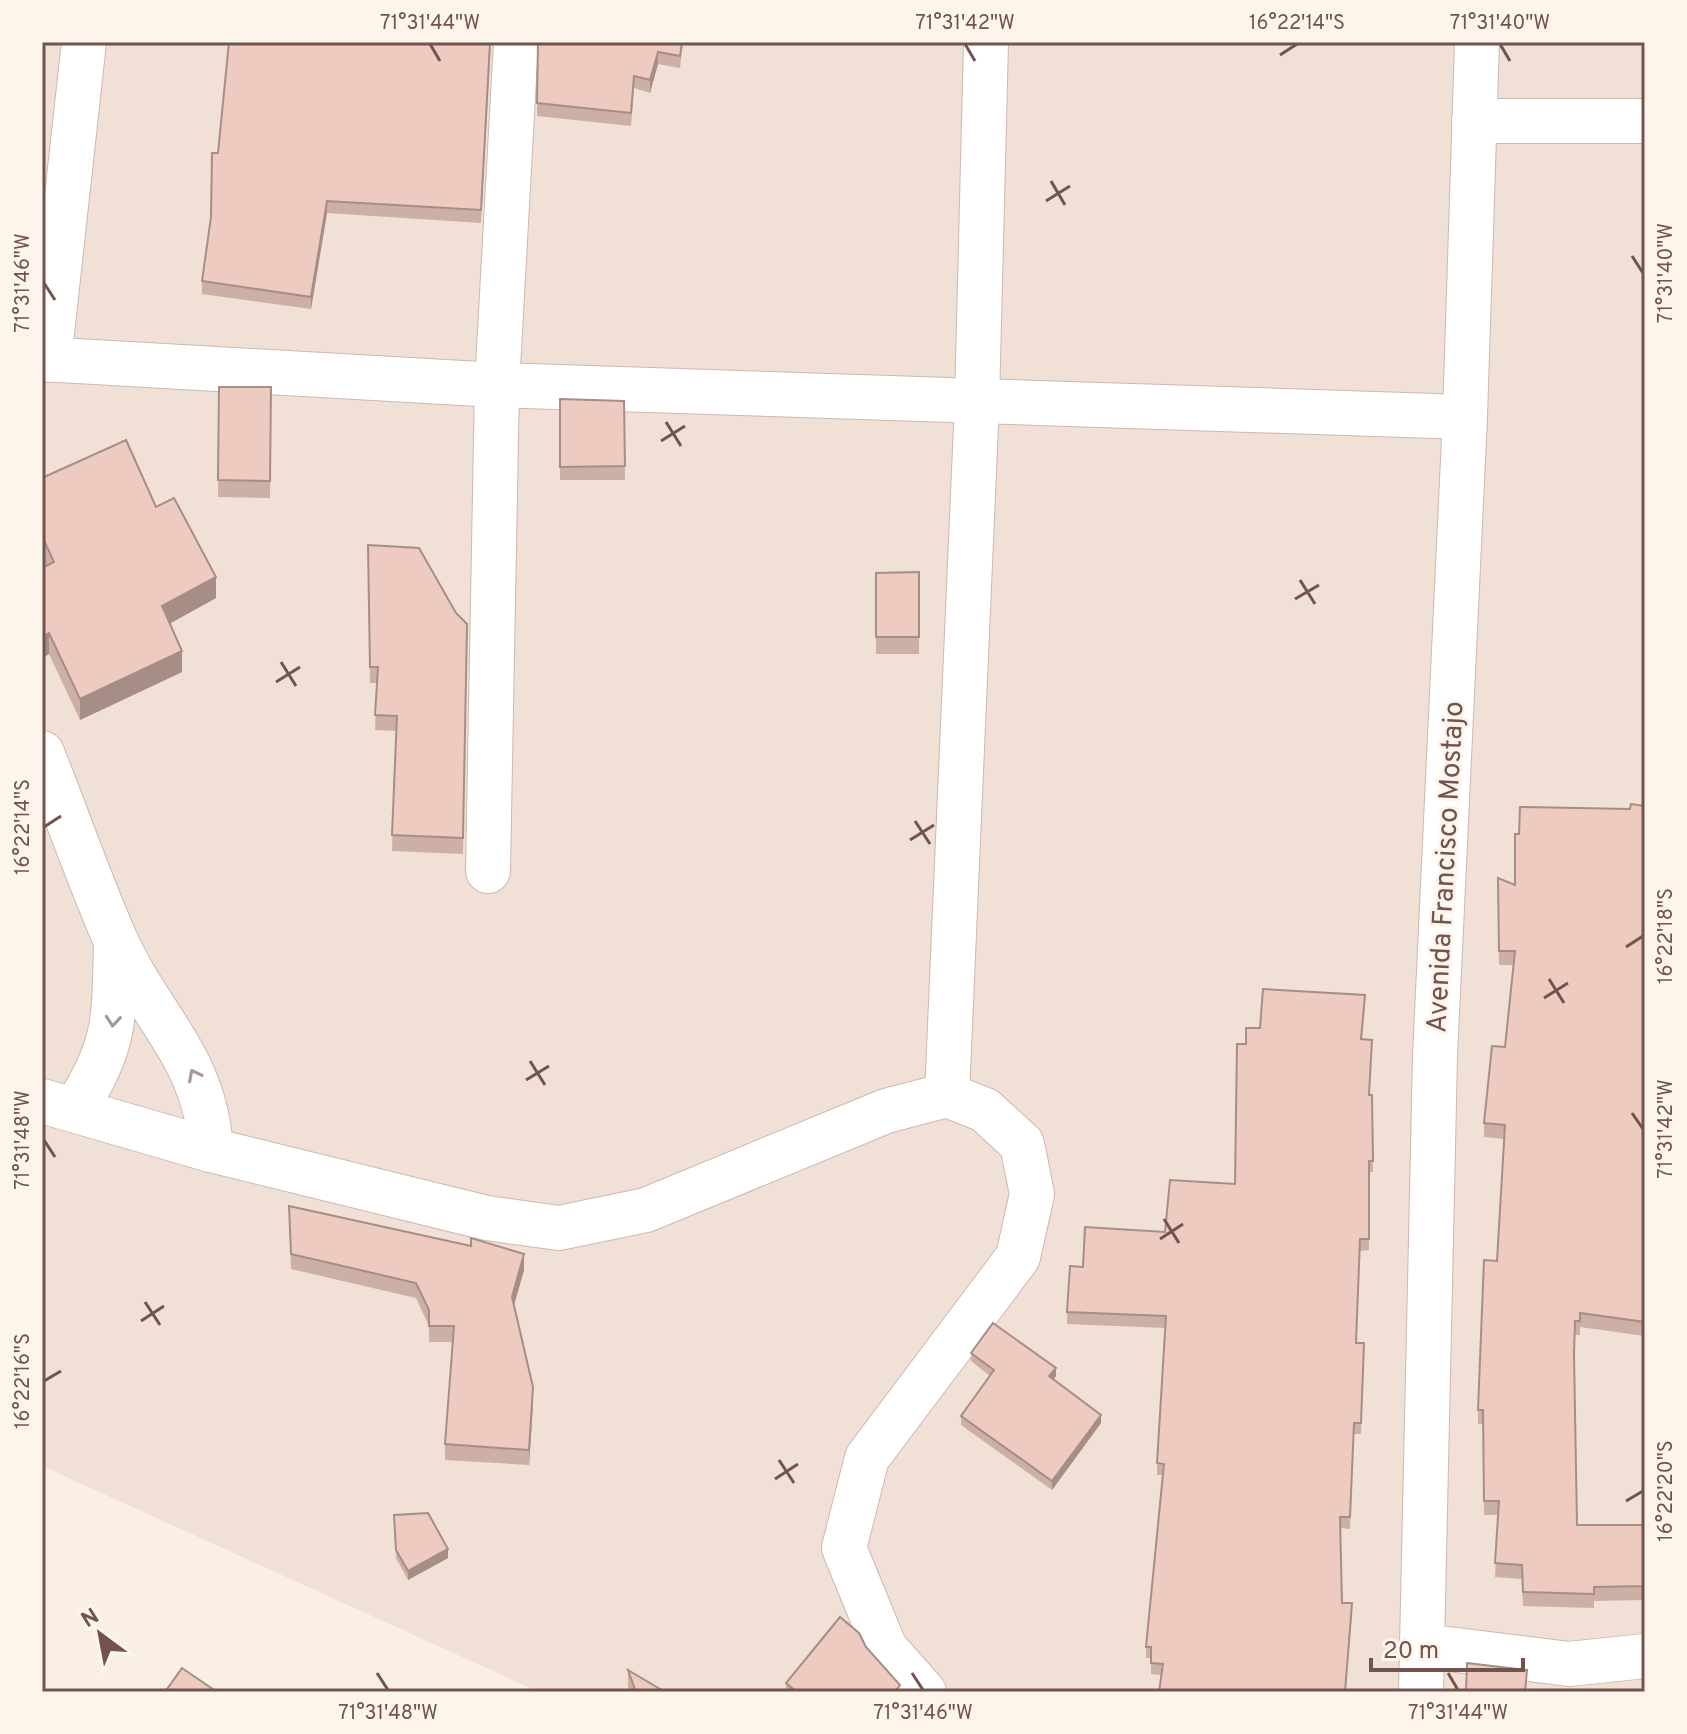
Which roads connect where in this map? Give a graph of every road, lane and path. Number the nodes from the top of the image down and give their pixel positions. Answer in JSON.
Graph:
{"nodes":[{"id":1,"x":84,"y":42,"type":"edge"},
{"id":2,"x":516,"y":42,"type":"edge"},
{"id":3,"x":986,"y":42,"type":"edge"},
{"id":4,"x":1477,"y":42,"type":"edge"},
{"id":5,"x":1474,"y":121,"type":"junction"},
{"id":6,"x":1645,"y":121,"type":"edge"},
{"id":7,"x":45,"y":359,"type":"edge"},
{"id":8,"x":497,"y":385,"type":"junction"},
{"id":9,"x":977,"y":402,"type":"junction"},
{"id":10,"x":1465,"y":417,"type":"junction"},
{"id":11,"x":42,"y":753,"type":"edge"},
{"id":12,"x":488,"y":871,"type":"dead end"},
{"id":13,"x":116,"y":943,"type":"junction"},
{"id":14,"x":947,"y":1095,"type":"junction"},
{"id":15,"x":58,"y":1105,"type":"edge"},
{"id":16,"x":211,"y":1150,"type":"junction"},
{"id":17,"x":1424,"y":1646,"type":"junction"},
{"id":18,"x":1645,"y":1656,"type":"edge"},
{"id":19,"x":924,"y":1692,"type":"edge"},
{"id":20,"x":1421,"y":1692,"type":"edge"}],
"edges":[{"from":1,"to":7,"type":"street"},
{"from":2,"to":8,"type":"street"},
{"from":3,"to":9,"type":"street"},
{"from":4,"to":5,"type":"street","name":"Avenida Francisco Mostajo"},
{"from":5,"to":6,"type":"street"},
{"from":5,"to":10,"type":"street","name":"Avenida Francisco Mostajo"},
{"from":7,"to":8,"type":"street"},
{"from":8,"to":9,"type":"street"},
{"from":8,"to":12,"type":"street"},
{"from":9,"to":10,"type":"street"},
{"from":9,"to":14,"type":"street"},
{"from":10,"to":17,"type":"street","name":"Avenida Francisco Mostajo"},
{"from":11,"to":13,"type":"street"},
{"from":13,"to":15,"type":"street","one_way":true},
{"from":16,"to":13,"type":"street","one_way":true},
{"from":14,"to":16,"type":"street"},
{"from":14,"to":19,"type":"street"},
{"from":15,"to":16,"type":"street"},
{"from":17,"to":18,"type":"street"},
{"from":17,"to":20,"type":"street","name":"Avenida Francisco Mostajo"}]}
